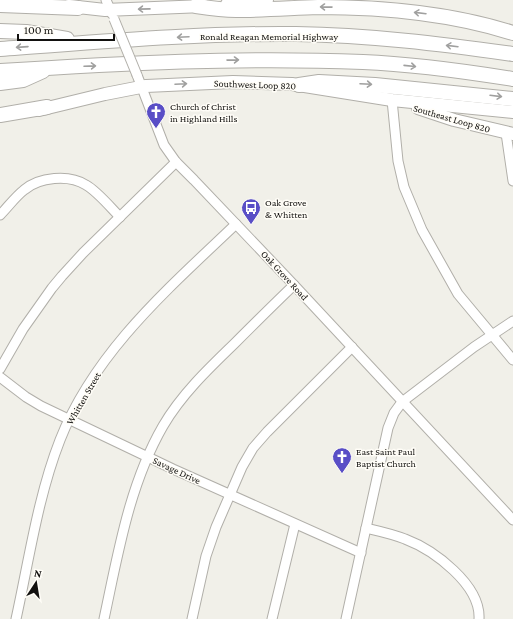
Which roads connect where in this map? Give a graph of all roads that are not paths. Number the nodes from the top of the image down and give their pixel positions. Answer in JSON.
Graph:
{"nodes":[{"id":1,"x":20,"y":0,"type":"edge"},
{"id":2,"x":267,"y":0,"type":"edge"},
{"id":3,"x":0,"y":5,"type":"edge"},
{"id":4,"x":196,"y":6,"type":"junction"},
{"id":5,"x":78,"y":8,"type":"junction"},
{"id":6,"x":110,"y":10,"type":"edge"},
{"id":7,"x":0,"y":31,"type":"edge"},
{"id":8,"x":513,"y":33,"type":"edge"},
{"id":9,"x":89,"y":42,"type":"junction"},
{"id":10,"x":0,"y":49,"type":"edge"},
{"id":11,"x":513,"y":54,"type":"edge"},
{"id":12,"x":50,"y":68,"type":"junction"},
{"id":13,"x":0,"y":71,"type":"edge"},
{"id":14,"x":513,"y":79,"type":"edge"},
{"id":15,"x":0,"y":83,"type":"edge"},
{"id":16,"x":299,"y":85,"type":"junction"},
{"id":17,"x":142,"y":87,"type":"junction"},
{"id":18,"x":513,"y":99,"type":"edge"},
{"id":19,"x":392,"y":100,"type":"junction"},
{"id":20,"x":47,"y":107,"type":"junction"},
{"id":21,"x":513,"y":112,"type":"edge"},
{"id":22,"x":0,"y":114,"type":"edge"},
{"id":23,"x":0,"y":121,"type":"edge"},
{"id":24,"x":510,"y":133,"type":"edge"},
{"id":25,"x":176,"y":162,"type":"junction"},
{"id":26,"x":513,"y":181,"type":"edge"},
{"id":27,"x":0,"y":215,"type":"edge"},
{"id":28,"x":120,"y":217,"type":"junction"},
{"id":29,"x":236,"y":224,"type":"junction"},
{"id":30,"x":294,"y":285,"type":"junction"},
{"id":31,"x":513,"y":321,"type":"edge"},
{"id":32,"x":493,"y":335,"type":"junction"},
{"id":33,"x":352,"y":347,"type":"junction"},
{"id":34,"x":513,"y":360,"type":"edge"},
{"id":35,"x":0,"y":369,"type":"edge"},
{"id":36,"x":0,"y":377,"type":"edge"},
{"id":37,"x":402,"y":402,"type":"junction"},
{"id":38,"x":69,"y":419,"type":"junction"},
{"id":39,"x":148,"y":456,"type":"junction"},
{"id":40,"x":229,"y":494,"type":"junction"},
{"id":41,"x":513,"y":520,"type":"edge"},
{"id":42,"x":295,"y":524,"type":"junction"},
{"id":43,"x":366,"y":528,"type":"junction"},
{"id":44,"x":361,"y":553,"type":"junction"},
{"id":45,"x":16,"y":619,"type":"edge"},
{"id":46,"x":104,"y":619,"type":"edge"},
{"id":47,"x":192,"y":619,"type":"edge"},
{"id":48,"x":272,"y":619,"type":"edge"},
{"id":49,"x":346,"y":619,"type":"edge"},
{"id":50,"x":479,"y":619,"type":"edge"}],
"edges":[{"from":1,"to":5,"type":"main road"},
{"from":2,"to":4,"type":"main road"},
{"from":3,"to":5,"type":"highway"},
{"from":4,"to":6,"type":"main road","one_way":true},
{"from":8,"to":4,"type":"highway","one_way":true},
{"from":5,"to":6,"type":"main road"},
{"from":6,"to":17,"type":"street","name":"Oak Grove Road","bridge":true},
{"from":7,"to":9,"type":"highway"},
{"from":9,"to":10,"type":"highway","name":"Ronald Reagan Memorial Highway","one_way":true},
{"from":11,"to":9,"type":"highway","name":"Ronald Reagan Memorial Highway","one_way":true},
{"from":12,"to":13,"type":"highway"},
{"from":12,"to":14,"type":"highway","one_way":true},
{"from":12,"to":15,"type":"highway"},
{"from":17,"to":16,"type":"main road","name":"Southwest Loop 820","one_way":true},
{"from":16,"to":18,"type":"highway","one_way":true},
{"from":16,"to":19,"type":"main road","name":"Southwest Loop 820"},
{"from":17,"to":20,"type":"main road","name":"Southwest Loop 820"},
{"from":17,"to":25,"type":"street","name":"Oak Grove Road"},
{"from":19,"to":21,"type":"main road","name":"Southwest Loop 820"},
{"from":19,"to":24,"type":"main road","name":"Southeast Loop 820"},
{"from":19,"to":32,"type":"street"},
{"from":20,"to":22,"type":"highway"},
{"from":20,"to":23,"type":"main road","name":"Southwest Loop 820"},
{"from":24,"to":26,"type":"street"},
{"from":25,"to":28,"type":"street"},
{"from":25,"to":29,"type":"street","name":"Oak Grove Road"},
{"from":27,"to":28,"type":"street"},
{"from":28,"to":35,"type":"street"},
{"from":29,"to":30,"type":"street","name":"Oak Grove Road"},
{"from":29,"to":38,"type":"street","name":"Whitten Street"},
{"from":30,"to":33,"type":"street","name":"Oak Grove Road"},
{"from":30,"to":39,"type":"street"},
{"from":31,"to":32,"type":"street"},
{"from":32,"to":34,"type":"street"},
{"from":32,"to":37,"type":"street"},
{"from":33,"to":37,"type":"street","name":"Oak Grove Road"},
{"from":33,"to":40,"type":"street"},
{"from":36,"to":38,"type":"street","name":"Savage Drive"},
{"from":37,"to":41,"type":"street","name":"Oak Grove Road"},
{"from":37,"to":43,"type":"street"},
{"from":38,"to":39,"type":"street","name":"Savage Drive"},
{"from":38,"to":45,"type":"street","name":"Whitten Street"},
{"from":39,"to":40,"type":"street","name":"Savage Drive"},
{"from":39,"to":46,"type":"street"},
{"from":40,"to":42,"type":"street","name":"Savage Drive"},
{"from":40,"to":47,"type":"street"},
{"from":42,"to":44,"type":"street","name":"Savage Drive"},
{"from":42,"to":48,"type":"street"},
{"from":43,"to":44,"type":"street"},
{"from":43,"to":50,"type":"street"},
{"from":44,"to":49,"type":"street"}]}
